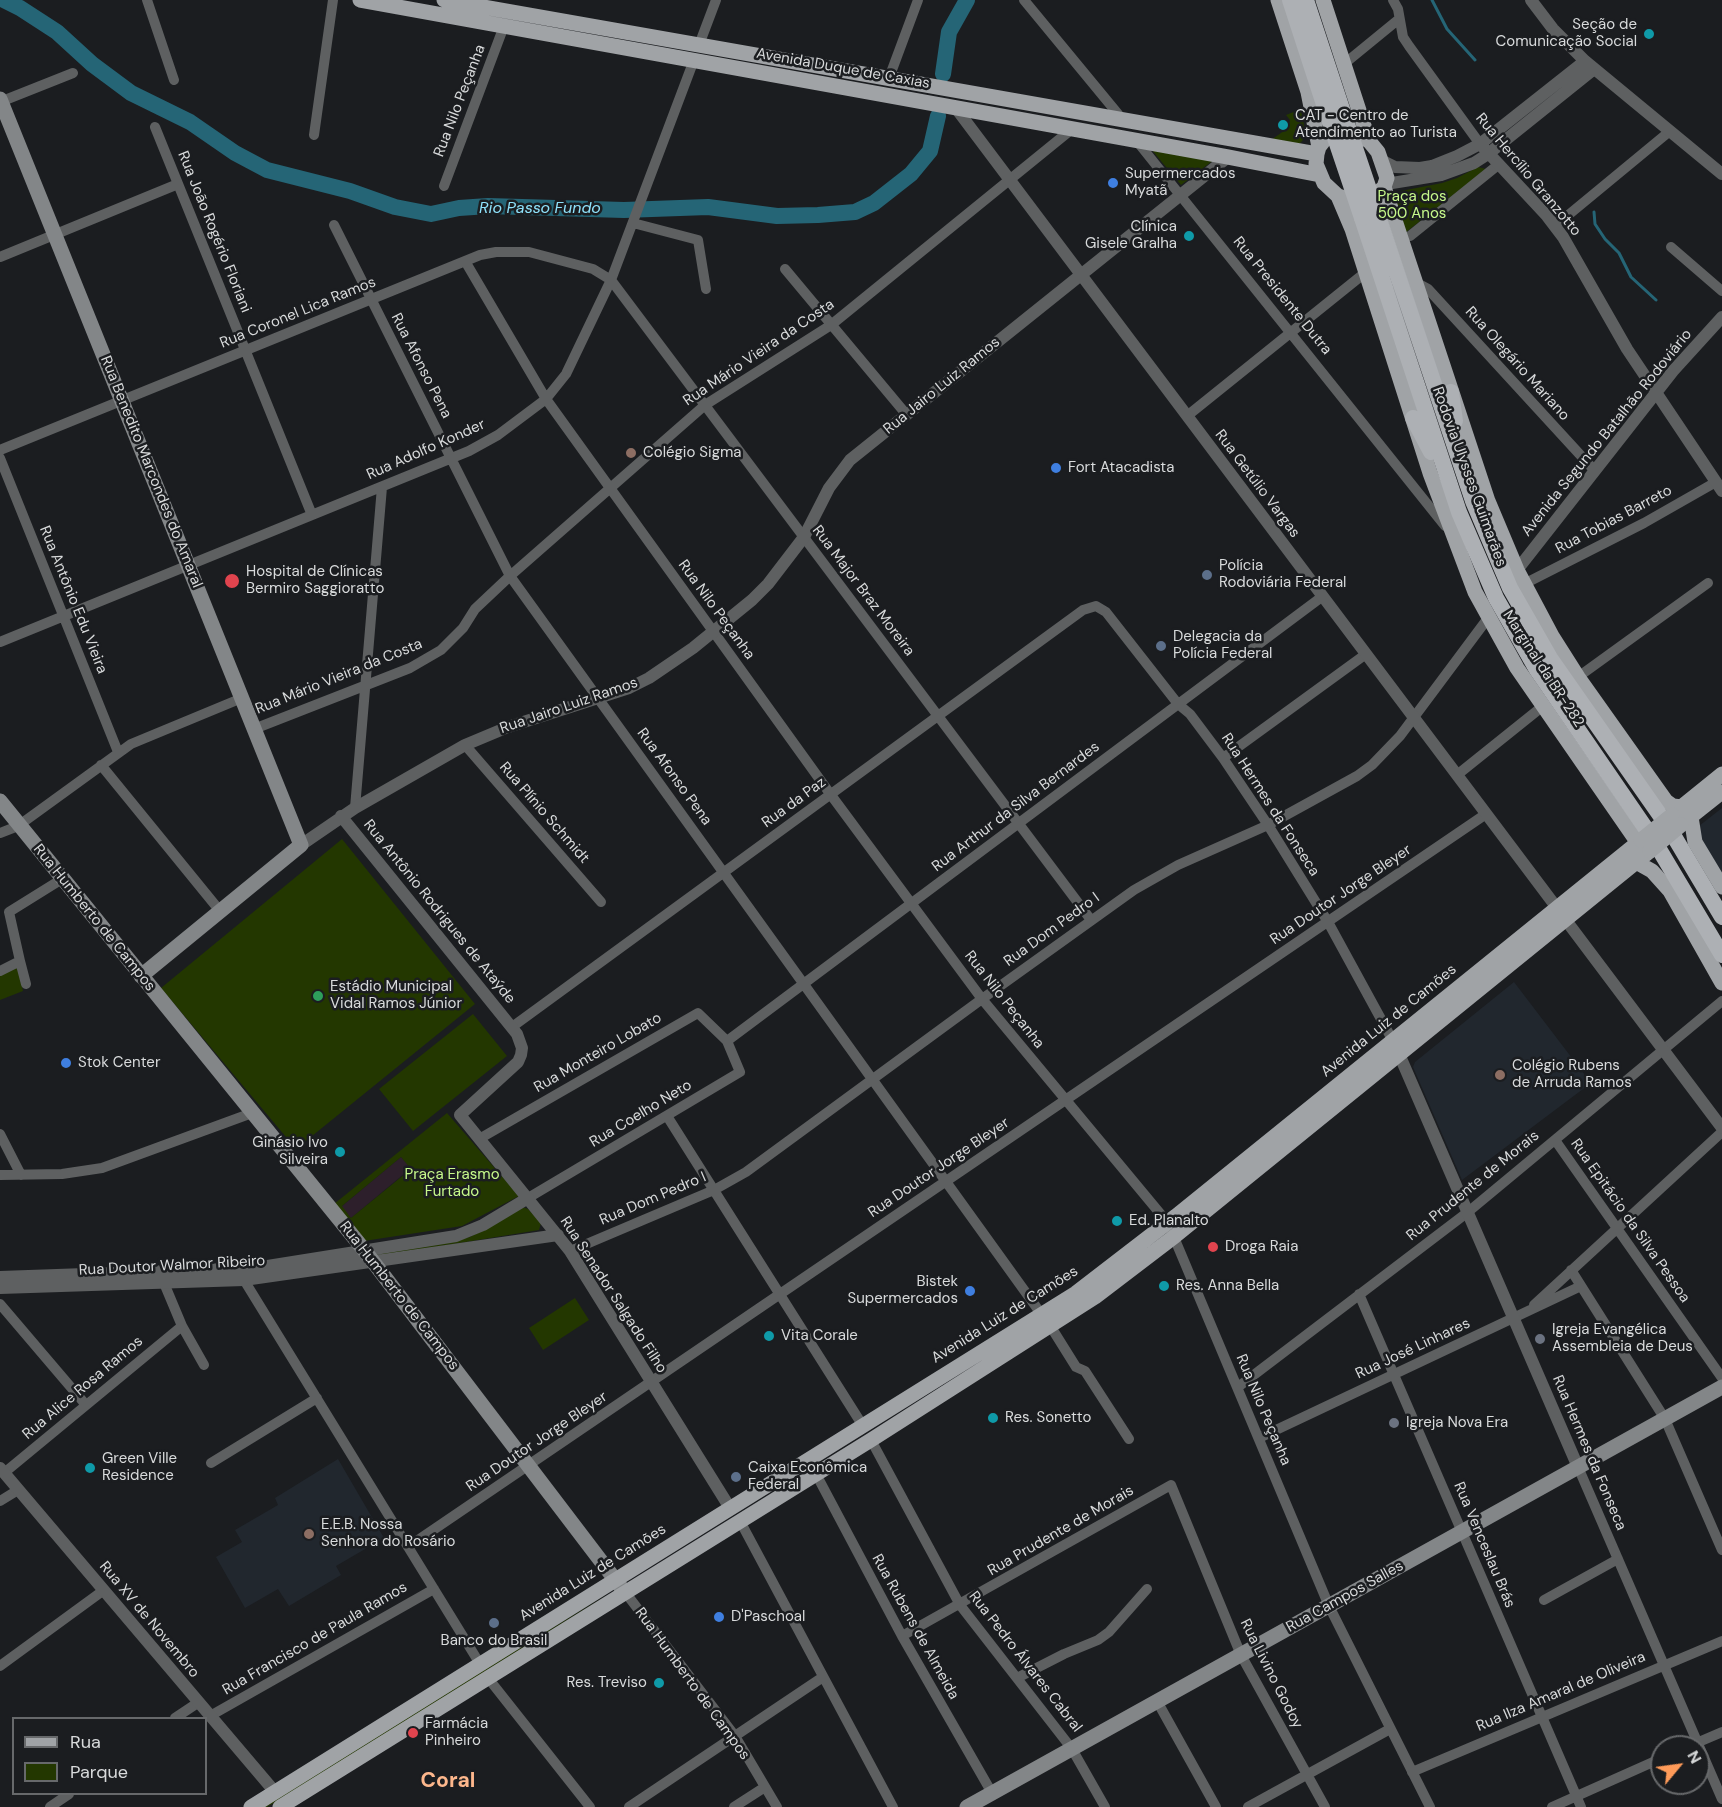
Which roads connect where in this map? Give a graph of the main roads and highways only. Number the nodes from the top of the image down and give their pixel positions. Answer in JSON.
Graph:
{"nodes":[{"id":1,"x":360,"y":0,"type":"edge"},
{"id":2,"x":444,"y":0,"type":"edge"},
{"id":3,"x":1278,"y":0,"type":"edge"},
{"id":4,"x":1290,"y":0,"type":"edge"},
{"id":5,"x":1306,"y":0,"type":"edge"},
{"id":6,"x":1323,"y":0,"type":"edge"},
{"id":7,"x":509,"y":12,"type":"edge"},
{"id":8,"x":0,"y":101,"type":"edge"},
{"id":9,"x":1340,"y":126,"type":"junction"},
{"id":10,"x":1370,"y":141,"type":"junction"},
{"id":11,"x":1318,"y":150,"type":"junction"},
{"id":12,"x":1320,"y":175,"type":"junction"},
{"id":13,"x":1385,"y":186,"type":"junction"},
{"id":14,"x":1338,"y":196,"type":"junction"},
{"id":15,"x":1370,"y":216,"type":"junction"},
{"id":16,"x":1451,"y":393,"type":"junction"},
{"id":17,"x":1413,"y":418,"type":"junction"},
{"id":18,"x":1460,"y":461,"type":"junction"},
{"id":19,"x":1448,"y":479,"type":"junction"},
{"id":20,"x":1722,"y":774,"type":"edge"},
{"id":21,"x":1722,"y":792,"type":"edge"},
{"id":22,"x":0,"y":801,"type":"edge"},
{"id":23,"x":1682,"y":816,"type":"junction"},
{"id":24,"x":1643,"y":844,"type":"junction"},
{"id":25,"x":301,"y":845,"type":"joint"},
{"id":26,"x":1636,"y":862,"type":"junction"},
{"id":27,"x":1722,"y":887,"type":"edge"},
{"id":28,"x":1561,"y":914,"type":"junction"},
{"id":29,"x":1722,"y":917,"type":"edge"},
{"id":30,"x":1722,"y":955,"type":"edge"},
{"id":31,"x":141,"y":976,"type":"junction"},
{"id":32,"x":1722,"y":983,"type":"edge"},
{"id":33,"x":1046,"y":1321,"type":"junction"},
{"id":34,"x":1722,"y":1387,"type":"edge"},
{"id":35,"x":615,"y":1580,"type":"junction"},
{"id":36,"x":625,"y":1592,"type":"junction"},
{"id":37,"x":250,"y":1807,"type":"edge"},
{"id":38,"x":280,"y":1807,"type":"edge"},
{"id":39,"x":967,"y":1807,"type":"edge"}],
"edges":[{"from":1,"to":7,"type":"main road","name":"Avenida Duque de Caxias"},
{"from":2,"to":7,"type":"main road","name":"Avenida Duque de Caxias"},
{"from":3,"to":11,"type":"main road"},
{"from":4,"to":9,"type":"highway","name":"Rodovia Ulysses Guimarães"},
{"from":5,"to":9,"type":"highway","name":"Rodovia Ulysses Guimarães"},
{"from":6,"to":10,"type":"main road"},
{"from":7,"to":11,"type":"main road","name":"Avenida Duque de Caxias"},
{"from":7,"to":12,"type":"main road","name":"Avenida Duque de Caxias"},
{"from":8,"to":25,"type":"main road","name":"Rua Benedito Marcondes do Amaral"},
{"from":9,"to":15,"type":"highway","name":"Rodovia Ulysses Guimarães","bridge":true},
{"from":10,"to":11,"type":"main road"},
{"from":10,"to":13,"type":"main road"},
{"from":11,"to":12,"type":"main road"},
{"from":12,"to":14,"type":"main road"},
{"from":13,"to":14,"type":"main road"},
{"from":13,"to":16,"type":"main road","name":"Marginal da BR-282"},
{"from":14,"to":17,"type":"main road","name":"Marginal da BR-282"},
{"from":15,"to":18,"type":"highway","name":"Rodovia Ulysses Guimarães"},
{"from":15,"to":19,"type":"highway","name":"Rodovia Ulysses Guimarães"},
{"from":16,"to":18,"type":"highway"},
{"from":16,"to":23,"type":"main road","name":"Marginal da BR-282"},
{"from":17,"to":19,"type":"highway"},
{"from":17,"to":24,"type":"main road","name":"Marginal da BR-282"},
{"from":18,"to":29,"type":"highway","name":"Rodovia Ulysses Guimarães"},
{"from":19,"to":30,"type":"highway","name":"Rodovia Ulysses Guimarães"},
{"from":20,"to":23,"type":"main road","name":"Avenida Luiz de Camões"},
{"from":21,"to":23,"type":"main road","name":"Avenida Luiz de Camões"},
{"from":22,"to":31,"type":"main road","name":"Rua Humberto de Campos"},
{"from":23,"to":24,"type":"main road","name":"Avenida Luiz de Camões","bridge":true},
{"from":23,"to":27,"type":"main road"},
{"from":24,"to":26,"type":"main road","name":"Avenida Luiz de Camões"},
{"from":24,"to":28,"type":"main road","name":"Avenida Luiz de Camões"},
{"from":25,"to":31,"type":"main road","name":"Rua Jairo Luiz Ramos"},
{"from":26,"to":28,"type":"main road","name":"Avenida Luiz de Camões"},
{"from":26,"to":32,"type":"main road"},
{"from":28,"to":33,"type":"main road","name":"Avenida Luiz de Camões"},
{"from":31,"to":35,"type":"main road","name":"Rua Humberto de Campos"},
{"from":33,"to":35,"type":"main road","name":"Avenida Luiz de Camões"},
{"from":33,"to":36,"type":"main road","name":"Avenida Luiz de Camões"},
{"from":34,"to":39,"type":"main road","name":"Rua Campos Salles"},
{"from":35,"to":36,"type":"main road","name":"Rua Humberto de Campos"},
{"from":35,"to":37,"type":"main road","name":"Avenida Luiz de Camões"},
{"from":36,"to":38,"type":"main road","name":"Avenida Luiz de Camões"}]}
